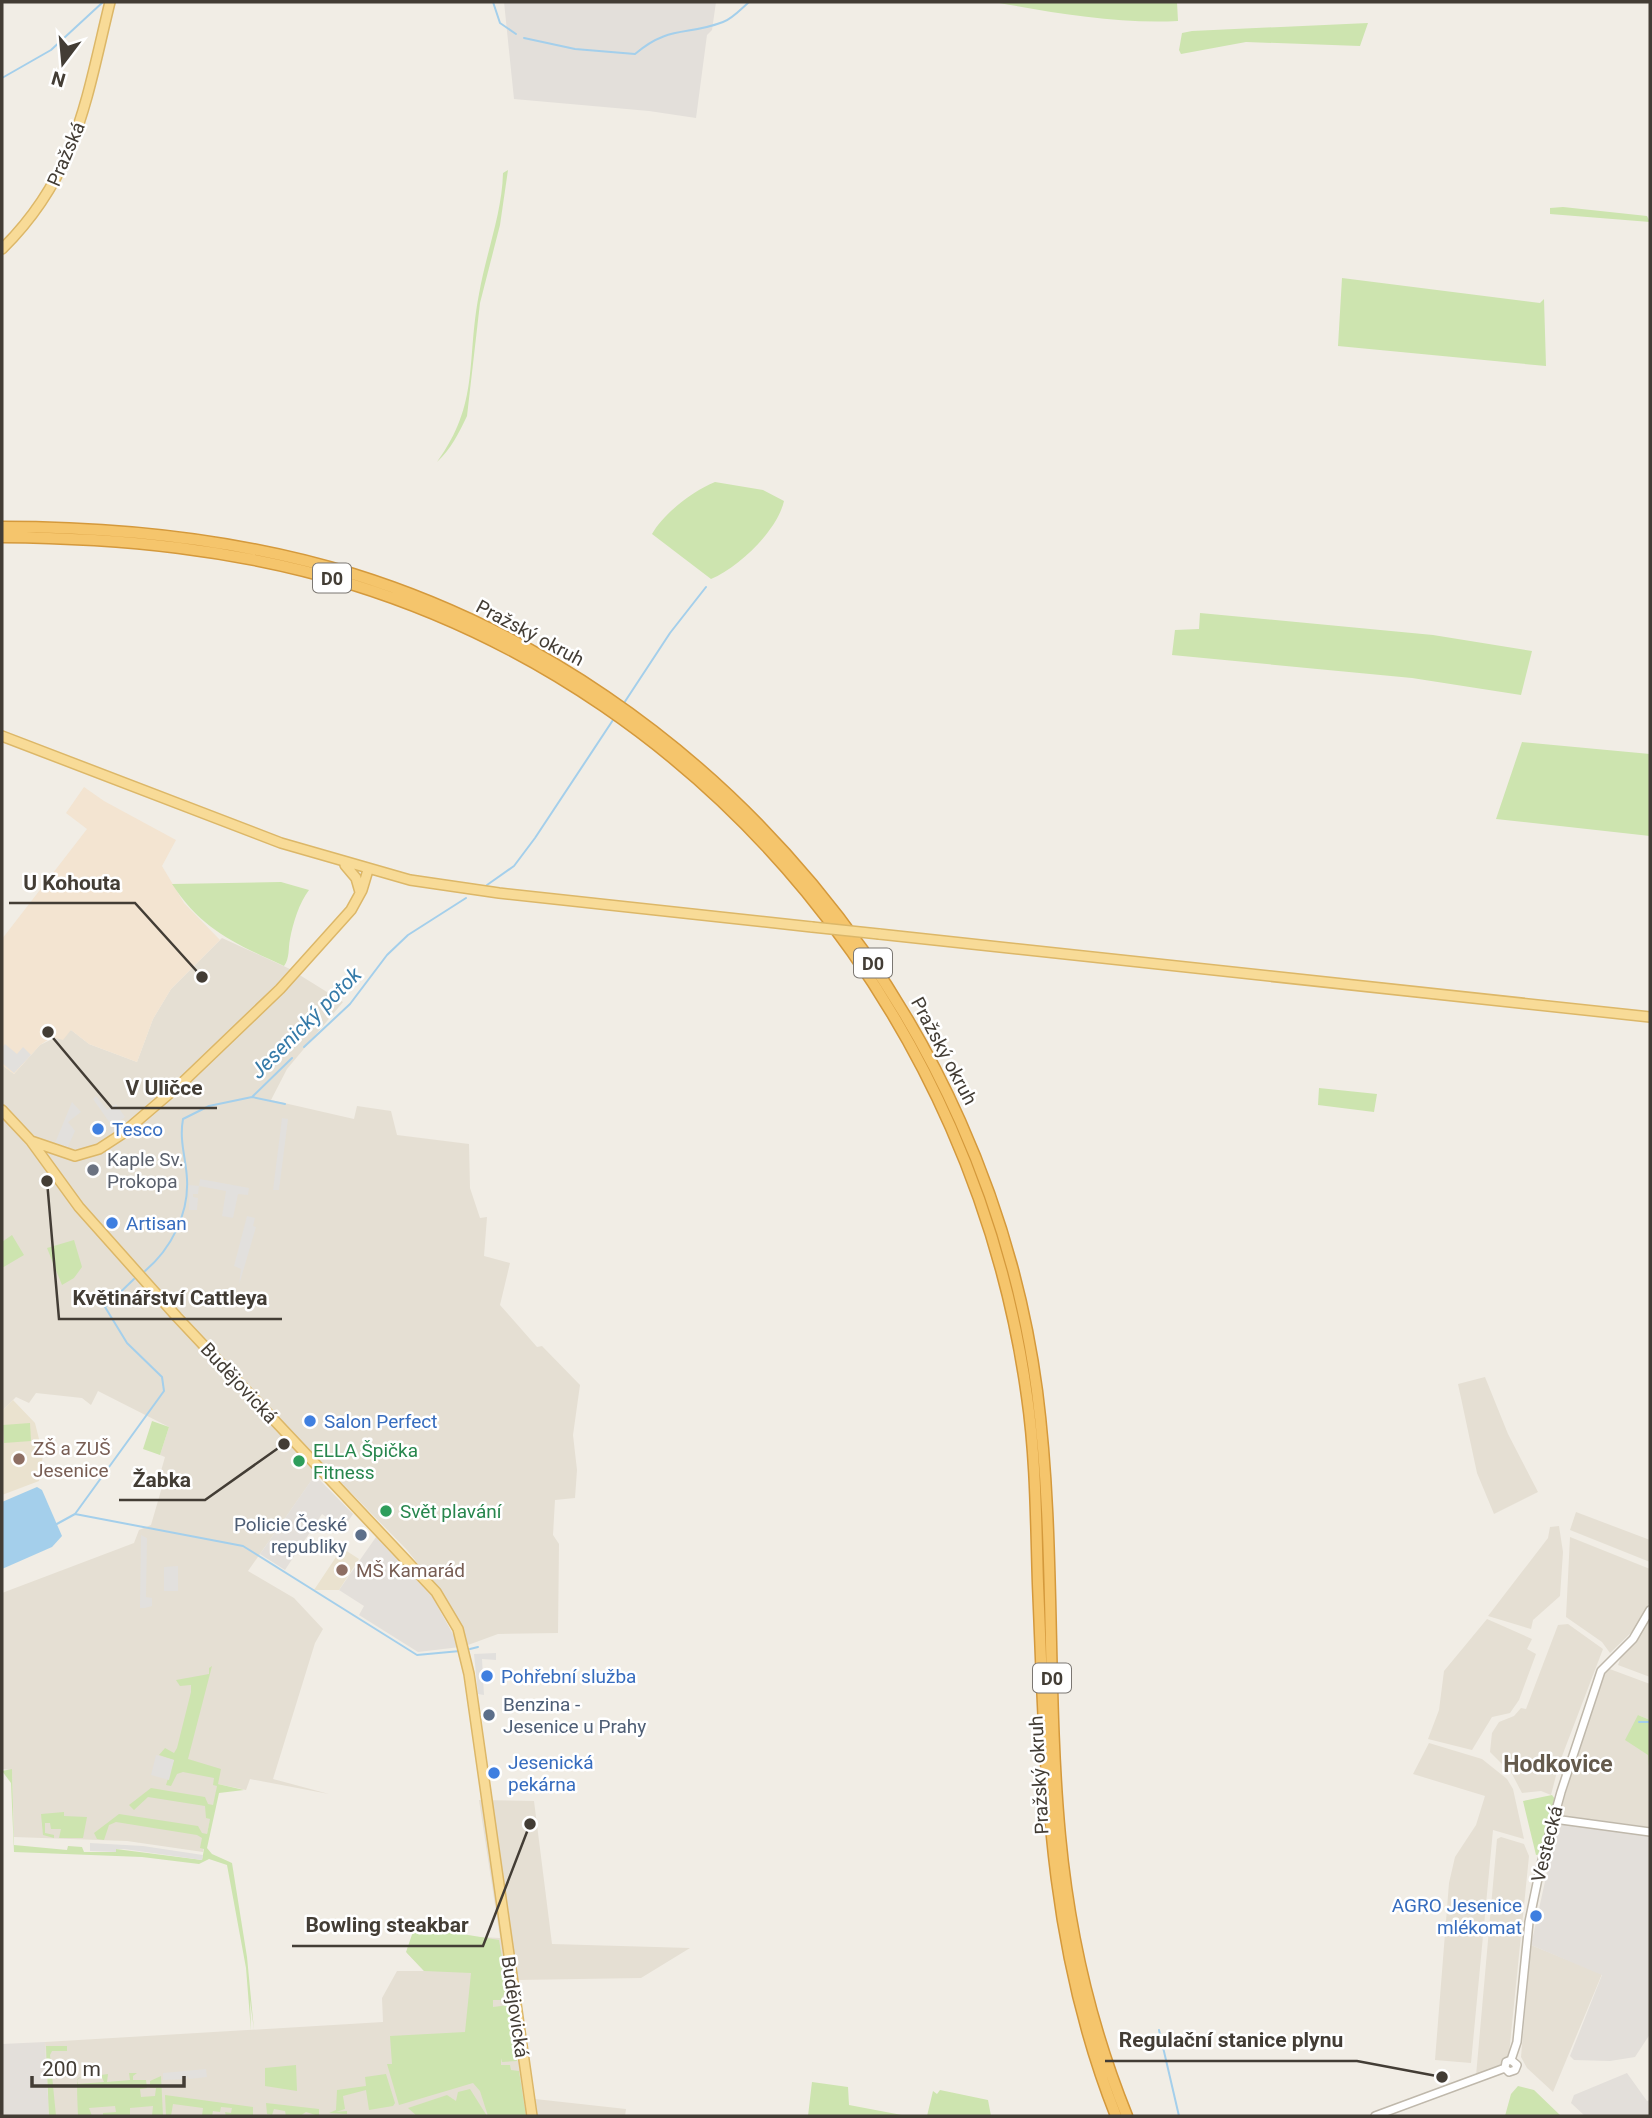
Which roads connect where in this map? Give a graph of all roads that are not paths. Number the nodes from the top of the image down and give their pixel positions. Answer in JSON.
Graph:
{"nodes":[{"id":1,"x":110,"y":2,"type":"edge"},
{"id":2,"x":2,"y":249,"type":"edge"},
{"id":3,"x":2,"y":527,"type":"edge"},
{"id":4,"x":2,"y":537,"type":"edge"},
{"id":5,"x":601,"y":699,"type":"junction"},
{"id":6,"x":2,"y":736,"type":"edge"},
{"id":7,"x":340,"y":863,"type":"junction"},
{"id":8,"x":368,"y":870,"type":"junction"},
{"id":9,"x":361,"y":894,"type":"junction"},
{"id":10,"x":1650,"y":1017,"type":"edge"},
{"id":11,"x":2,"y":1110,"type":"edge"},
{"id":12,"x":31,"y":1141,"type":"junction"},
{"id":13,"x":1650,"y":1609,"type":"edge"},
{"id":14,"x":1553,"y":1819,"type":"junction"},
{"id":15,"x":1650,"y":1832,"type":"edge"},
{"id":16,"x":532,"y":2116,"type":"edge"},
{"id":17,"x":1116,"y":2116,"type":"edge"},
{"id":18,"x":1127,"y":2116,"type":"edge"},
{"id":19,"x":1376,"y":2116,"type":"edge"}],
"edges":[{"from":1,"to":2,"type":"main road","name":"Pražská"},
{"from":3,"to":5,"type":"highway","name":"Pražský okruh","number":"D0"},
{"from":4,"to":5,"type":"highway","name":"Pražský okruh","number":"D0"},
{"from":5,"to":17,"type":"highway","name":"Pražský okruh","number":"D0"},
{"from":5,"to":18,"type":"highway","name":"Pražský okruh","number":"D0"},
{"from":6,"to":7,"type":"main road"},
{"from":7,"to":8,"type":"main road"},
{"from":7,"to":9,"type":"main road"},
{"from":8,"to":9,"type":"main road"},
{"from":8,"to":10,"type":"main road","bridge":true},
{"from":9,"to":12,"type":"main road"},
{"from":11,"to":12,"type":"main road","name":"Budějovická"},
{"from":12,"to":16,"type":"main road","name":"Budějovická"},
{"from":13,"to":14,"type":"street","name":"Vestecká"},
{"from":14,"to":15,"type":"street"},
{"from":14,"to":19,"type":"street","name":"Vestecká"}]}
